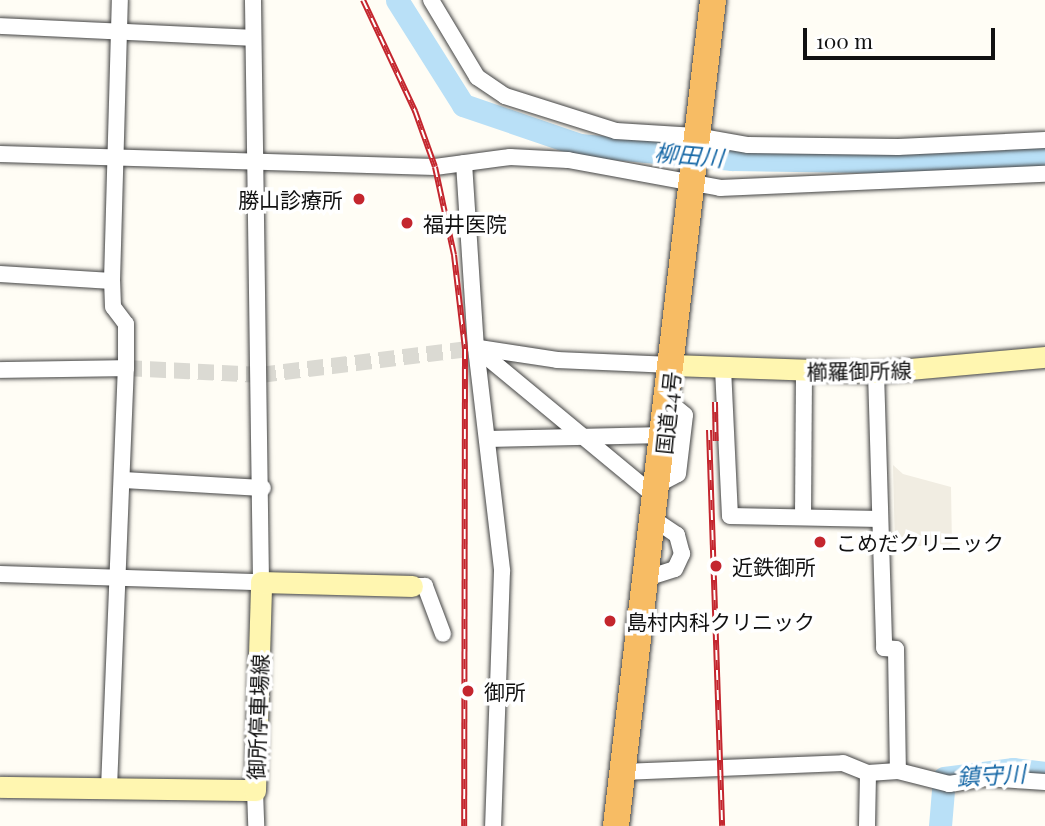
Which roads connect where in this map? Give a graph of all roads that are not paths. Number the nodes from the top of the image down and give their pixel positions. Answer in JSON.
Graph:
{"nodes":[{"id":1,"x":120,"y":0,"type":"edge"},
{"id":2,"x":253,"y":0,"type":"edge"},
{"id":3,"x":431,"y":0,"type":"edge"},
{"id":4,"x":713,"y":0,"type":"edge"},
{"id":5,"x":0,"y":26,"type":"edge"},
{"id":6,"x":119,"y":33,"type":"junction"},
{"id":7,"x":253,"y":38,"type":"junction"},
{"id":8,"x":1045,"y":140,"type":"edge"},
{"id":9,"x":0,"y":155,"type":"edge"},
{"id":10,"x":694,"y":158,"type":"junction"},
{"id":11,"x":114,"y":160,"type":"junction"},
{"id":12,"x":256,"y":162,"type":"junction"},
{"id":13,"x":464,"y":163,"type":"junction"},
{"id":14,"x":1045,"y":174,"type":"edge"},
{"id":15,"x":0,"y":274,"type":"edge"},
{"id":16,"x":112,"y":281,"type":"junction"},
{"id":17,"x":476,"y":348,"type":"junction"},
{"id":18,"x":1045,"y":357,"type":"edge"},
{"id":19,"x":673,"y":365,"type":"junction"},
{"id":20,"x":126,"y":368,"type":"junction"},
{"id":21,"x":723,"y":368,"type":"junction"},
{"id":22,"x":0,"y":370,"type":"edge"},
{"id":23,"x":804,"y":370,"type":"junction"},
{"id":24,"x":876,"y":372,"type":"junction"},
{"id":25,"x":669,"y":402,"type":"junction"},
{"id":26,"x":665,"y":435,"type":"junction"},
{"id":27,"x":583,"y":436,"type":"junction"},
{"id":28,"x":486,"y":439,"type":"junction"},
{"id":29,"x":123,"y":480,"type":"junction"},
{"id":30,"x":262,"y":488,"type":"junction"},
{"id":31,"x":657,"y":501,"type":"junction"},
{"id":32,"x":803,"y":517,"type":"junction"},
{"id":33,"x":880,"y":519,"type":"junction"},
{"id":34,"x":0,"y":574,"type":"edge"},
{"id":35,"x":120,"y":575,"type":"junction"},
{"id":36,"x":261,"y":582,"type":"junction"},
{"id":37,"x":412,"y":586,"type":"joint"},
{"id":38,"x":443,"y":634,"type":"dead end"},
{"id":39,"x":898,"y":771,"type":"junction"},
{"id":40,"x":622,"y":772,"type":"junction"},
{"id":41,"x":868,"y":773,"type":"junction"},
{"id":42,"x":1045,"y":782,"type":"edge"},
{"id":43,"x":0,"y":786,"type":"edge"},
{"id":44,"x":109,"y":788,"type":"junction"},
{"id":45,"x":255,"y":790,"type":"junction"},
{"id":46,"x":256,"y":826,"type":"edge"},
{"id":47,"x":493,"y":826,"type":"edge"},
{"id":48,"x":616,"y":826,"type":"edge"},
{"id":49,"x":867,"y":826,"type":"edge"}],
"edges":[{"from":1,"to":6,"type":"street"},
{"from":2,"to":7,"type":"street"},
{"from":3,"to":10,"type":"street"},
{"from":4,"to":10,"type":"highway","name":"国道24号"},
{"from":5,"to":6,"type":"street"},
{"from":6,"to":7,"type":"street"},
{"from":6,"to":11,"type":"street"},
{"from":7,"to":12,"type":"street"},
{"from":8,"to":10,"type":"street"},
{"from":9,"to":11,"type":"street"},
{"from":10,"to":13,"type":"street"},
{"from":10,"to":14,"type":"street"},
{"from":10,"to":19,"type":"highway","name":"国道24号"},
{"from":11,"to":12,"type":"street"},
{"from":11,"to":16,"type":"street"},
{"from":12,"to":13,"type":"street"},
{"from":12,"to":30,"type":"street"},
{"from":13,"to":17,"type":"street"},
{"from":15,"to":16,"type":"street"},
{"from":16,"to":20,"type":"street"},
{"from":17,"to":19,"type":"street"},
{"from":17,"to":27,"type":"street"},
{"from":17,"to":28,"type":"street"},
{"from":18,"to":24,"type":"main road","name":"櫛羅御所線"},
{"from":19,"to":21,"type":"main road","name":"櫛羅御所線"},
{"from":19,"to":25,"type":"highway","name":"国道24号"},
{"from":20,"to":22,"type":"street"},
{"from":20,"to":29,"type":"street"},
{"from":21,"to":23,"type":"main road","name":"櫛羅御所線"},
{"from":21,"to":32,"type":"street"},
{"from":23,"to":24,"type":"main road","name":"櫛羅御所線"},
{"from":23,"to":32,"type":"street"},
{"from":24,"to":33,"type":"street"},
{"from":25,"to":26,"type":"highway","name":"国道24号"},
{"from":25,"to":31,"type":"street"},
{"from":26,"to":27,"type":"street"},
{"from":26,"to":31,"type":"highway","name":"国道24号"},
{"from":27,"to":28,"type":"street"},
{"from":27,"to":31,"type":"street"},
{"from":28,"to":47,"type":"street"},
{"from":29,"to":30,"type":"street"},
{"from":29,"to":35,"type":"street"},
{"from":30,"to":36,"type":"street"},
{"from":31,"to":40,"type":"highway","name":"国道24号"},
{"from":32,"to":33,"type":"street"},
{"from":33,"to":39,"type":"street"},
{"from":34,"to":35,"type":"street"},
{"from":35,"to":36,"type":"street"},
{"from":35,"to":44,"type":"street"},
{"from":36,"to":37,"type":"main road"},
{"from":36,"to":45,"type":"main road","name":"御所停車場線"},
{"from":37,"to":38,"type":"street"},
{"from":39,"to":41,"type":"street"},
{"from":39,"to":42,"type":"street"},
{"from":40,"to":41,"type":"street"},
{"from":40,"to":48,"type":"highway","name":"国道24号"},
{"from":41,"to":49,"type":"street"},
{"from":43,"to":44,"type":"main road","name":"御所停車場線"},
{"from":44,"to":45,"type":"main road","name":"御所停車場線"},
{"from":45,"to":46,"type":"street"}]}
